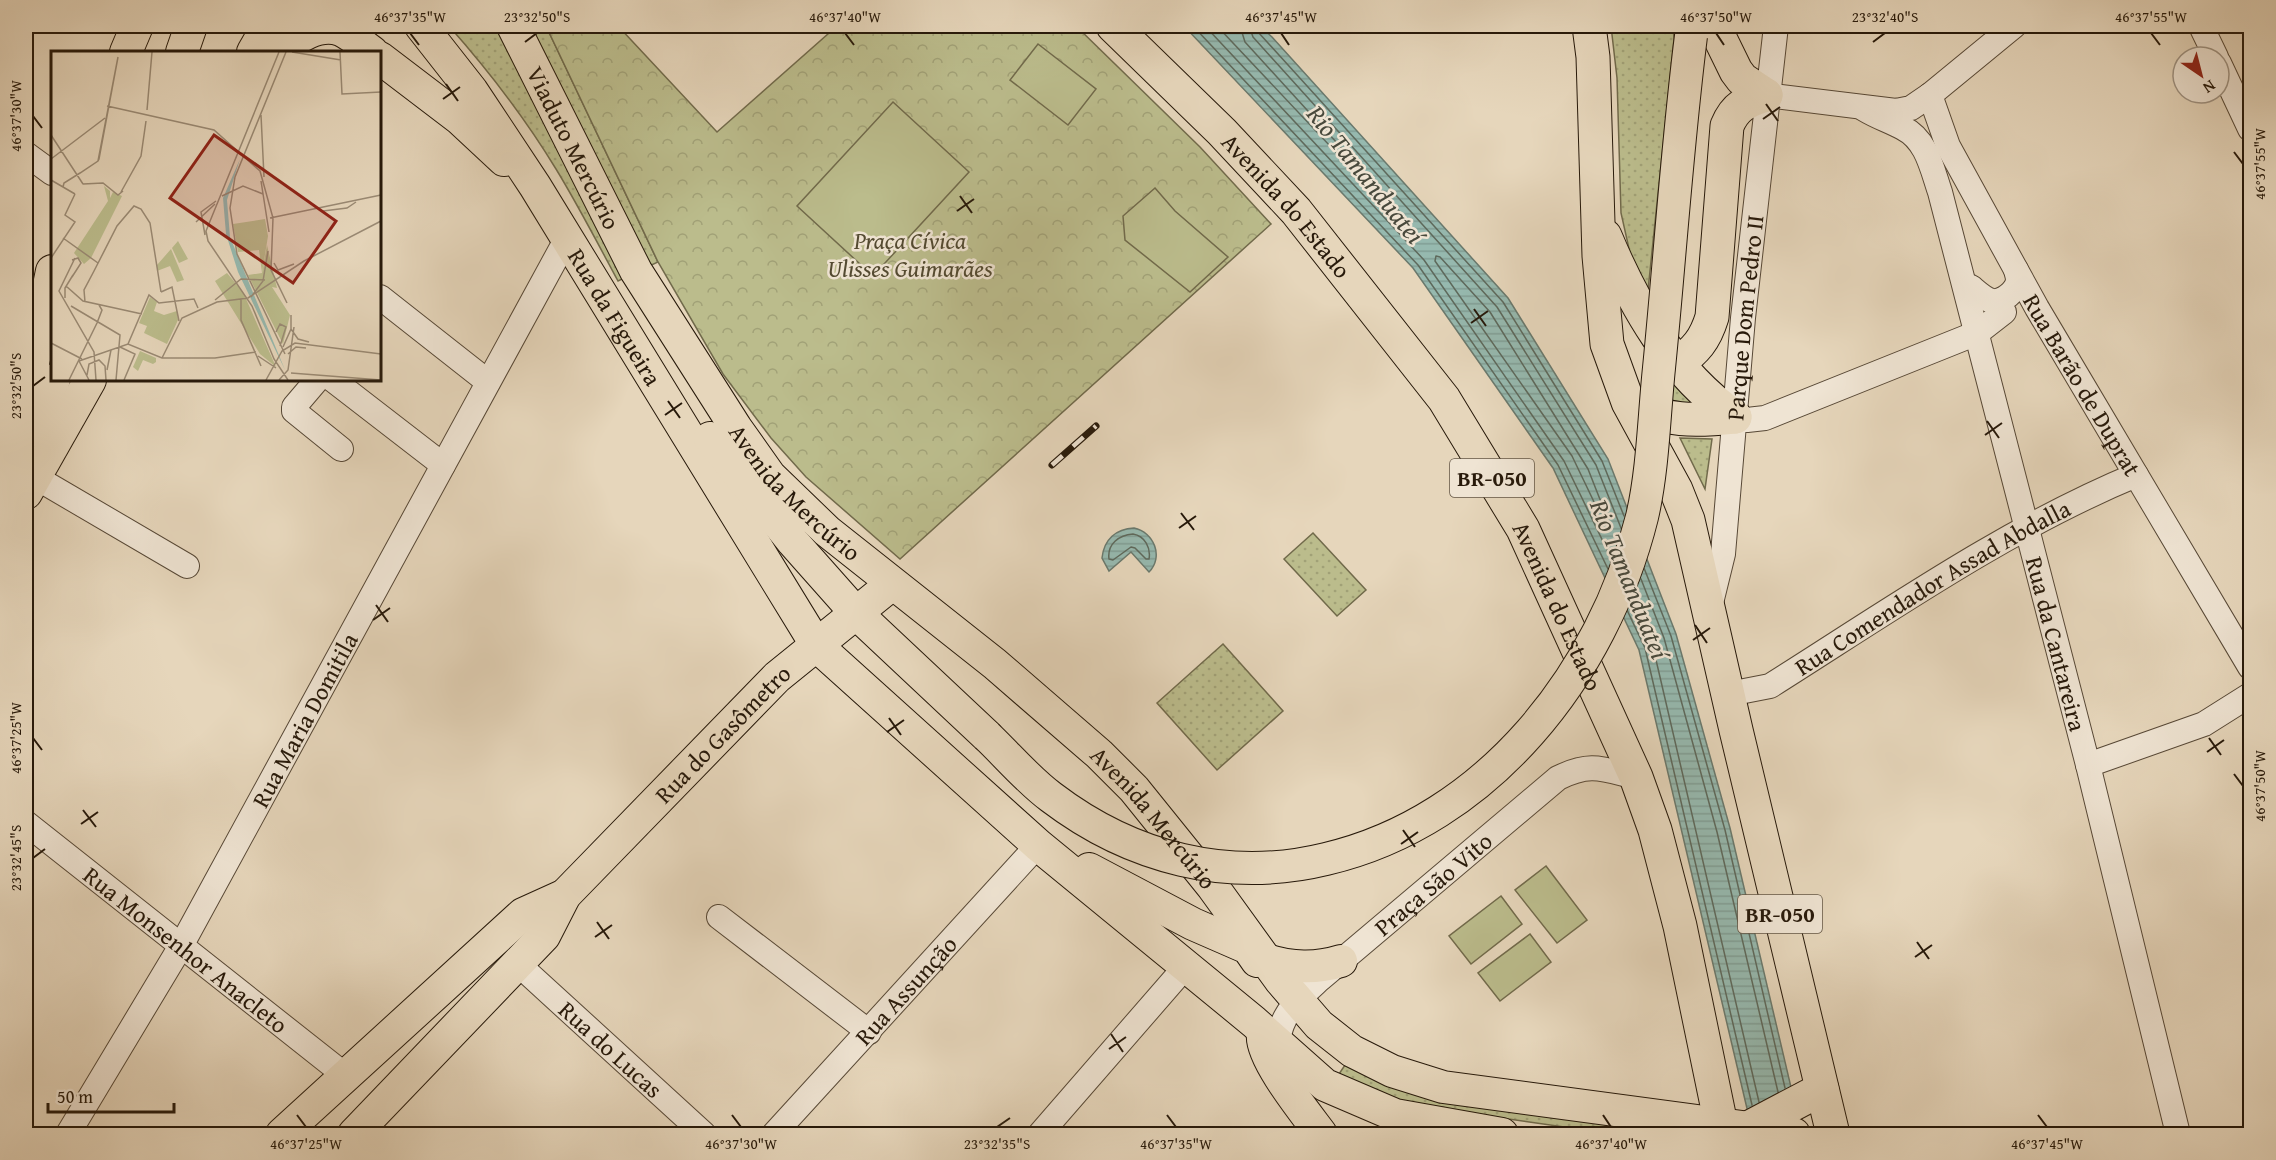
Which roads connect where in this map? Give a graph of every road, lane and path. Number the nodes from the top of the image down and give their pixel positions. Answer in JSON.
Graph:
{"nodes":[{"id":1,"x":137,"y":26,"type":"edge"},
{"id":2,"x":191,"y":26,"type":"edge"},
{"id":3,"x":268,"y":26,"type":"edge"},
{"id":4,"x":421,"y":26,"type":"edge"},
{"id":5,"x":513,"y":26,"type":"edge"},
{"id":6,"x":1113,"y":26,"type":"edge"},
{"id":7,"x":1588,"y":26,"type":"edge"},
{"id":8,"x":1776,"y":26,"type":"edge"},
{"id":9,"x":2201,"y":26,"type":"edge"},
{"id":10,"x":2006,"y":28,"type":"edge"},
{"id":11,"x":1700,"y":29,"type":"edge"},
{"id":12,"x":287,"y":39,"type":"edge"},
{"id":13,"x":2210,"y":45,"type":"edge"},
{"id":14,"x":126,"y":51,"type":"edge"},
{"id":15,"x":182,"y":51,"type":"edge"},
{"id":16,"x":254,"y":51,"type":"edge"},
{"id":17,"x":371,"y":51,"type":"edge"},
{"id":18,"x":381,"y":59,"type":"edge"},
{"id":19,"x":2231,"y":81,"type":"edge"},
{"id":20,"x":1766,"y":95,"type":"junction"},
{"id":21,"x":1929,"y":95,"type":"junction"},
{"id":22,"x":2244,"y":100,"type":"edge"},
{"id":23,"x":1864,"y":109,"type":"junction"},
{"id":24,"x":2250,"y":129,"type":"edge"},
{"id":25,"x":1938,"y":151,"type":"junction"},
{"id":26,"x":26,"y":154,"type":"edge"},
{"id":27,"x":51,"y":172,"type":"edge"},
{"id":28,"x":1967,"y":183,"type":"junction"},
{"id":29,"x":535,"y":186,"type":"junction"},
{"id":30,"x":1940,"y":192,"type":"junction"},
{"id":31,"x":1597,"y":216,"type":"junction"},
{"id":32,"x":567,"y":238,"type":"junction"},
{"id":33,"x":1959,"y":264,"type":"junction"},
{"id":34,"x":2016,"y":270,"type":"junction"},
{"id":35,"x":636,"y":271,"type":"junction"},
{"id":36,"x":51,"y":276,"type":"edge"},
{"id":37,"x":1971,"y":287,"type":"junction"},
{"id":38,"x":381,"y":298,"type":"edge"},
{"id":39,"x":2037,"y":308,"type":"junction"},
{"id":40,"x":2004,"y":312,"type":"junction"},
{"id":41,"x":1977,"y":333,"type":"junction"},
{"id":42,"x":643,"y":362,"type":"junction"},
{"id":43,"x":1677,"y":364,"type":"junction"},
{"id":44,"x":53,"y":381,"type":"edge"},
{"id":45,"x":89,"y":381,"type":"edge"},
{"id":46,"x":316,"y":381,"type":"edge"},
{"id":47,"x":334,"y":381,"type":"edge"},
{"id":48,"x":488,"y":382,"type":"junction"},
{"id":49,"x":1628,"y":402,"type":"junction"},
{"id":50,"x":1735,"y":417,"type":"junction"},
{"id":51,"x":32,"y":421,"type":"edge"},
{"id":52,"x":341,"y":449,"type":"dead end"},
{"id":53,"x":729,"y":463,"type":"junction"},
{"id":54,"x":443,"y":465,"type":"junction"},
{"id":55,"x":2136,"y":475,"type":"junction"},
{"id":56,"x":30,"y":485,"type":"edge"},
{"id":57,"x":2027,"y":527,"type":"junction"},
{"id":58,"x":827,"y":531,"type":"junction"},
{"id":59,"x":187,"y":566,"type":"dead end"},
{"id":60,"x":892,"y":584,"type":"junction"},
{"id":61,"x":1709,"y":608,"type":"junction"},
{"id":62,"x":856,"y":613,"type":"junction"},
{"id":63,"x":816,"y":646,"type":"junction"},
{"id":64,"x":2250,"y":668,"type":"edge"},
{"id":65,"x":1729,"y":694,"type":"junction"},
{"id":66,"x":2250,"y":696,"type":"edge"},
{"id":67,"x":2088,"y":765,"type":"junction"},
{"id":68,"x":1636,"y":777,"type":"junction"},
{"id":69,"x":26,"y":823,"type":"edge"},
{"id":70,"x":1042,"y":848,"type":"junction"},
{"id":71,"x":565,"y":895,"type":"junction"},
{"id":72,"x":719,"y":917,"type":"dead end"},
{"id":73,"x":181,"y":946,"type":"junction"},
{"id":74,"x":1341,"y":961,"type":"junction"},
{"id":75,"x":518,"y":964,"type":"junction"},
{"id":76,"x":1186,"y":966,"type":"junction"},
{"id":77,"x":1271,"y":968,"type":"junction"},
{"id":78,"x":1298,"y":1001,"type":"junction"},
{"id":79,"x":869,"y":1032,"type":"junction"},
{"id":80,"x":1270,"y":1045,"type":"junction"},
{"id":81,"x":346,"y":1076,"type":"junction"},
{"id":82,"x":1811,"y":1096,"type":"junction"},
{"id":83,"x":1732,"y":1129,"type":"edge"},
{"id":84,"x":68,"y":1134,"type":"edge"},
{"id":85,"x":282,"y":1134,"type":"edge"},
{"id":86,"x":354,"y":1134,"type":"edge"},
{"id":87,"x":704,"y":1134,"type":"edge"},
{"id":88,"x":774,"y":1134,"type":"edge"},
{"id":89,"x":1040,"y":1134,"type":"edge"},
{"id":90,"x":1321,"y":1134,"type":"edge"},
{"id":91,"x":1502,"y":1134,"type":"edge"},
{"id":92,"x":1794,"y":1134,"type":"edge"},
{"id":93,"x":1833,"y":1134,"type":"edge"},
{"id":94,"x":2178,"y":1134,"type":"edge"}],
"edges":[{"from":1,"to":14,"type":"main road"},
{"from":2,"to":15,"type":"main road"},
{"from":3,"to":16,"type":"main road"},
{"from":4,"to":29,"type":"main road","name":"Rua da Figueira"},
{"from":5,"to":35,"type":"main road","name":"Viaduto Mercúrio"},
{"from":6,"to":68,"type":"highway","name":"Avenida do Estado","number":"BR-050"},
{"from":7,"to":31,"type":"highway","number":"BR-050"},
{"from":8,"to":20,"type":"street","name":"Parque Dom Pedro II"},
{"from":9,"to":13,"type":"street"},
{"from":10,"to":21,"type":"street"},
{"from":11,"to":20,"type":"highway"},
{"from":11,"to":62,"type":"main road","bridge":true},
{"from":12,"to":17,"type":"main road"},
{"from":18,"to":29,"type":"main road"},
{"from":19,"to":22,"type":"street"},
{"from":20,"to":23,"type":"street"},
{"from":20,"to":43,"type":"highway"},
{"from":20,"to":50,"type":"street","name":"Parque Dom Pedro II"},
{"from":21,"to":23,"type":"street"},
{"from":21,"to":25,"type":"street","name":"Rua Barão de Duprat"},
{"from":22,"to":24,"type":"street"},
{"from":23,"to":25,"type":"street"},
{"from":25,"to":28,"type":"street","name":"Rua Barão de Duprat"},
{"from":25,"to":30,"type":"street","name":"Rua da Cantareira"},
{"from":26,"to":27,"type":"street"},
{"from":28,"to":30,"type":"street"},
{"from":28,"to":34,"type":"street","name":"Rua Barão de Duprat"},
{"from":29,"to":32,"type":"main road","name":"Rua da Figueira"},
{"from":30,"to":33,"type":"street","name":"Rua da Cantareira"},
{"from":31,"to":43,"type":"highway"},
{"from":31,"to":49,"type":"highway","number":"BR-050"},
{"from":32,"to":42,"type":"main road","name":"Rua da Figueira"},
{"from":32,"to":48,"type":"street","name":"Rua Maria Domitila"},
{"from":33,"to":37,"type":"street"},
{"from":33,"to":41,"type":"street","name":"Rua da Cantareira"},
{"from":34,"to":37,"type":"street"},
{"from":34,"to":39,"type":"street","name":"Rua Barão de Duprat"},
{"from":35,"to":42,"type":"main road"},
{"from":35,"to":58,"type":"main road","name":"Avenida Mercúrio"},
{"from":36,"to":51,"type":"main road"},
{"from":37,"to":40,"type":"street"},
{"from":38,"to":48,"type":"street"},
{"from":39,"to":40,"type":"street"},
{"from":39,"to":55,"type":"street","name":"Rua Barão de Duprat"},
{"from":40,"to":41,"type":"street"},
{"from":41,"to":50,"type":"street"},
{"from":41,"to":57,"type":"street","name":"Rua da Cantareira"},
{"from":42,"to":53,"type":"main road"},
{"from":42,"to":63,"type":"main road","name":"Rua da Figueira"},
{"from":43,"to":50,"type":"highway"},
{"from":44,"to":51,"type":"main road"},
{"from":45,"to":56,"type":"main road"},
{"from":46,"to":52,"type":"street"},
{"from":47,"to":54,"type":"street"},
{"from":48,"to":54,"type":"street","name":"Rua Maria Domitila"},
{"from":49,"to":50,"type":"highway"},
{"from":49,"to":61,"type":"highway","number":"BR-050"},
{"from":50,"to":61,"type":"street","name":"Parque Dom Pedro II"},
{"from":53,"to":58,"type":"main road"},
{"from":53,"to":62,"type":"main road"},
{"from":54,"to":73,"type":"street","name":"Rua Maria Domitila"},
{"from":55,"to":57,"type":"street","name":"Rua Comendador Assad Abdalla"},
{"from":55,"to":64,"type":"street","name":"Rua Barão de Duprat"},
{"from":56,"to":59,"type":"street"},
{"from":57,"to":65,"type":"street","name":"Rua Comendador Assad Abdalla"},
{"from":57,"to":67,"type":"street","name":"Rua da Cantareira"},
{"from":58,"to":60,"type":"main road","name":"Avenida Mercúrio"},
{"from":60,"to":62,"type":"main road","name":"Rua do Gasômetro"},
{"from":60,"to":77,"type":"main road","name":"Avenida Mercúrio"},
{"from":61,"to":65,"type":"highway","number":"BR-050"},
{"from":62,"to":63,"type":"main road","name":"Rua do Gasômetro"},
{"from":63,"to":70,"type":"main road"},
{"from":63,"to":71,"type":"main road","name":"Rua do Gasômetro"},
{"from":65,"to":82,"type":"highway","number":"BR-050"},
{"from":66,"to":67,"type":"street"},
{"from":67,"to":94,"type":"street","name":"Rua da Cantareira"},
{"from":68,"to":74,"type":"street","name":"Praça São Vito"},
{"from":68,"to":83,"type":"highway","name":"Avenida do Estado","number":"BR-050"},
{"from":69,"to":73,"type":"street","name":"Rua Monsenhor Anacleto"},
{"from":70,"to":76,"type":"main road"},
{"from":70,"to":77,"type":"main road"},
{"from":70,"to":79,"type":"street","name":"Rua Assunção"},
{"from":71,"to":75,"type":"main road","name":"Rua do Gasômetro"},
{"from":71,"to":81,"type":"main road","name":"Rua do Gasômetro"},
{"from":72,"to":79,"type":"street"},
{"from":73,"to":81,"type":"street","name":"Rua Monsenhor Anacleto"},
{"from":73,"to":84,"type":"street","name":"Rua Maria Domitila"},
{"from":74,"to":77,"type":"main road"},
{"from":74,"to":78,"type":"street","name":"Praça São Vito"},
{"from":75,"to":86,"type":"main road","name":"Rua do Gasômetro"},
{"from":75,"to":87,"type":"street","name":"Rua do Lucas"},
{"from":76,"to":80,"type":"main road"},
{"from":76,"to":89,"type":"street"},
{"from":77,"to":78,"type":"main road","name":"Avenida Mercúrio"},
{"from":78,"to":80,"type":"street","name":"Praça São Vito"},
{"from":78,"to":83,"type":"main road","name":"Avenida Mercúrio"},
{"from":79,"to":88,"type":"street","name":"Rua Assunção"},
{"from":80,"to":90,"type":"main road"},
{"from":80,"to":91,"type":"main road"},
{"from":81,"to":85,"type":"main road","name":"Rua do Gasômetro"},
{"from":82,"to":83,"type":"highway"},
{"from":82,"to":93,"type":"highway","number":"BR-050"},
{"from":83,"to":92,"type":"main road","name":"Avenida Mercúrio"}]}
